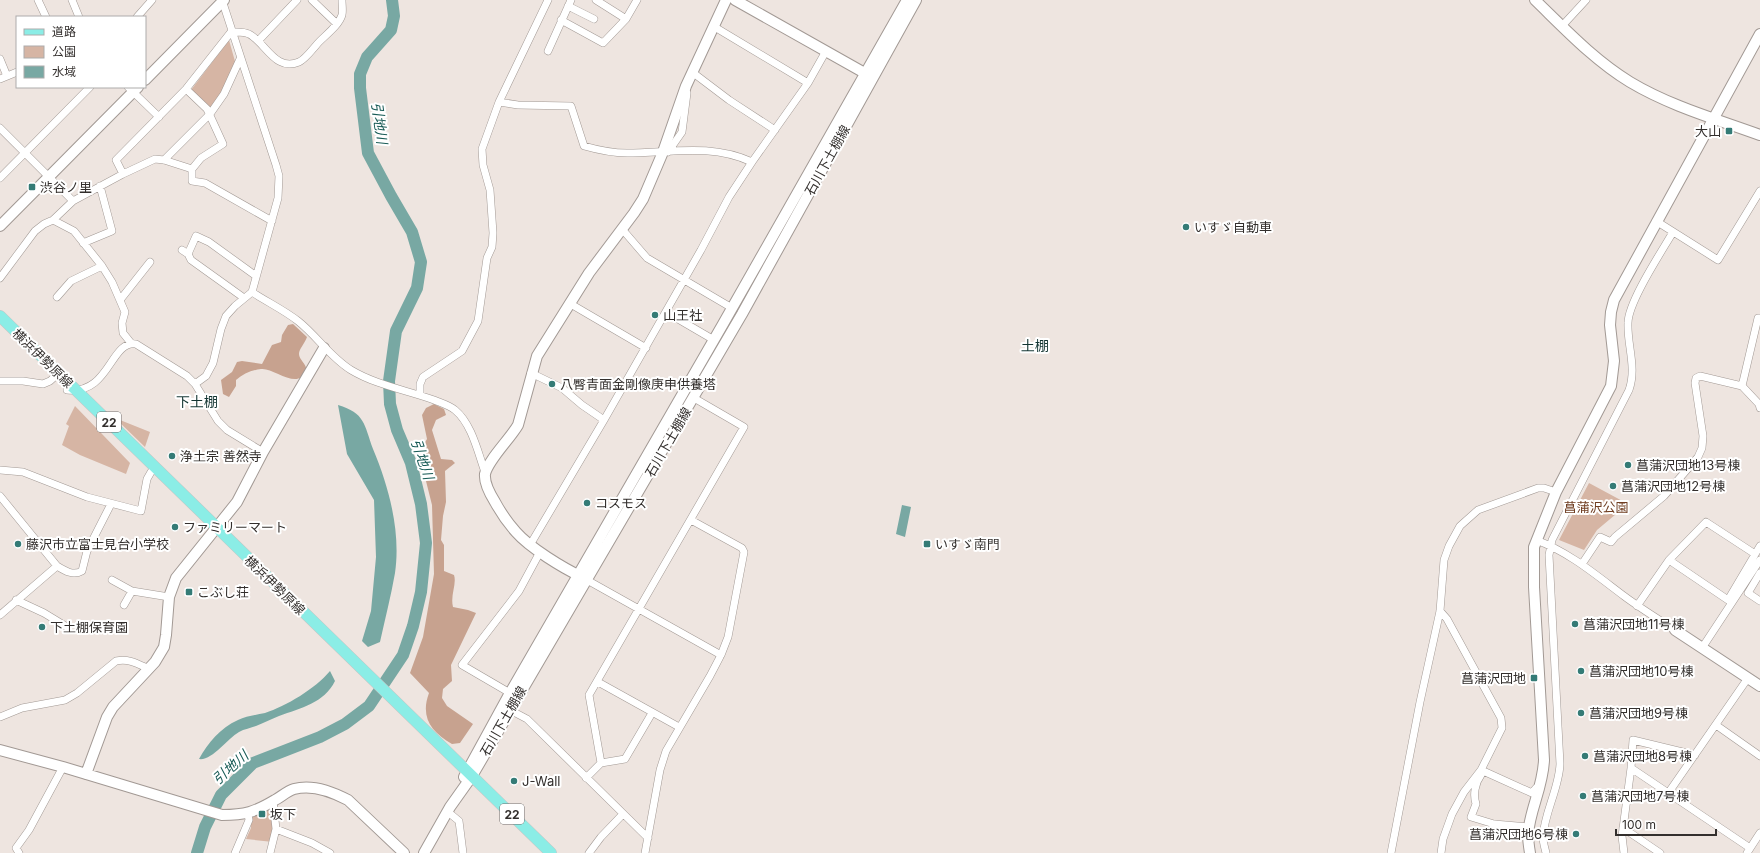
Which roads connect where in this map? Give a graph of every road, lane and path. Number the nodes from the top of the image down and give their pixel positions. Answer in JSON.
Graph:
{"nodes":[{"id":1,"x":38,"y":0,"type":"edge"},
{"id":2,"x":72,"y":0,"type":"edge"},
{"id":3,"x":152,"y":0,"type":"edge"},
{"id":4,"x":296,"y":0,"type":"edge"},
{"id":5,"x":312,"y":0,"type":"edge"},
{"id":6,"x":342,"y":0,"type":"edge"},
{"id":7,"x":548,"y":0,"type":"edge"},
{"id":8,"x":596,"y":0,"type":"edge"},
{"id":9,"x":637,"y":0,"type":"edge"},
{"id":10,"x":726,"y":0,"type":"edge"},
{"id":11,"x":735,"y":0,"type":"edge"},
{"id":12,"x":907,"y":0,"type":"edge"},
{"id":13,"x":916,"y":0,"type":"edge"},
{"id":14,"x":1535,"y":0,"type":"edge"},
{"id":15,"x":1586,"y":0,"type":"edge"},
{"id":16,"x":222,"y":1,"type":"edge"},
{"id":17,"x":570,"y":3,"type":"edge"},
{"id":18,"x":46,"y":16,"type":"edge"},
{"id":19,"x":79,"y":16,"type":"edge"},
{"id":20,"x":138,"y":16,"type":"edge"},
{"id":21,"x":594,"y":19,"type":"dead end"},
{"id":22,"x":626,"y":19,"type":"junction"},
{"id":23,"x":561,"y":20,"type":"junction"},
{"id":24,"x":337,"y":24,"type":"junction"},
{"id":25,"x":713,"y":26,"type":"junction"},
{"id":26,"x":1562,"y":26,"type":"junction"},
{"id":27,"x":231,"y":32,"type":"junction"},
{"id":28,"x":1760,"y":34,"type":"edge"},
{"id":29,"x":258,"y":41,"type":"junction"},
{"id":30,"x":548,"y":51,"type":"dead end"},
{"id":31,"x":826,"y":51,"type":"junction"},
{"id":32,"x":0,"y":59,"type":"edge"},
{"id":33,"x":240,"y":59,"type":"junction"},
{"id":34,"x":16,"y":72,"type":"edge"},
{"id":35,"x":691,"y":75,"type":"junction"},
{"id":36,"x":868,"y":75,"type":"junction"},
{"id":37,"x":7,"y":76,"type":"junction"},
{"id":38,"x":0,"y":79,"type":"edge"},
{"id":39,"x":146,"y":79,"type":"edge"},
{"id":40,"x":808,"y":82,"type":"junction"},
{"id":41,"x":89,"y":88,"type":"edge"},
{"id":42,"x":133,"y":89,"type":"edge"},
{"id":43,"x":186,"y":89,"type":"junction"},
{"id":44,"x":499,"y":102,"type":"junction"},
{"id":45,"x":210,"y":114,"type":"junction"},
{"id":46,"x":158,"y":117,"type":"junction"},
{"id":47,"x":1714,"y":118,"type":"junction"},
{"id":48,"x":0,"y":128,"type":"edge"},
{"id":49,"x":775,"y":130,"type":"junction"},
{"id":50,"x":1760,"y":135,"type":"edge"},
{"id":51,"x":666,"y":152,"type":"junction"},
{"id":52,"x":25,"y":153,"type":"junction"},
{"id":53,"x":164,"y":160,"type":"junction"},
{"id":54,"x":752,"y":162,"type":"junction"},
{"id":55,"x":192,"y":169,"type":"junction"},
{"id":56,"x":123,"y":174,"type":"junction"},
{"id":57,"x":49,"y":177,"type":"junction"},
{"id":58,"x":0,"y":178,"type":"edge"},
{"id":59,"x":100,"y":186,"type":"junction"},
{"id":60,"x":1760,"y":191,"type":"edge"},
{"id":61,"x":73,"y":201,"type":"junction"},
{"id":62,"x":53,"y":220,"type":"junction"},
{"id":63,"x":272,"y":221,"type":"junction"},
{"id":64,"x":1656,"y":221,"type":"junction"},
{"id":65,"x":0,"y":226,"type":"edge"},
{"id":66,"x":622,"y":229,"type":"junction"},
{"id":67,"x":1673,"y":232,"type":"junction"},
{"id":68,"x":84,"y":244,"type":"junction"},
{"id":69,"x":150,"y":262,"type":"dead end"},
{"id":70,"x":102,"y":266,"type":"junction"},
{"id":71,"x":256,"y":276,"type":"junction"},
{"id":72,"x":0,"y":278,"type":"edge"},
{"id":73,"x":684,"y":281,"type":"junction"},
{"id":74,"x":252,"y":292,"type":"junction"},
{"id":75,"x":57,"y":297,"type":"dead end"},
{"id":76,"x":244,"y":298,"type":"junction"},
{"id":77,"x":120,"y":300,"type":"junction"},
{"id":78,"x":569,"y":303,"type":"junction"},
{"id":79,"x":732,"y":308,"type":"junction"},
{"id":80,"x":666,"y":312,"type":"junction"},
{"id":81,"x":742,"y":314,"type":"junction"},
{"id":82,"x":0,"y":316,"type":"edge"},
{"id":83,"x":1760,"y":318,"type":"edge"},
{"id":84,"x":0,"y":324,"type":"edge"},
{"id":85,"x":714,"y":340,"type":"junction"},
{"id":86,"x":132,"y":343,"type":"junction"},
{"id":87,"x":324,"y":348,"type":"junction"},
{"id":88,"x":646,"y":348,"type":"junction"},
{"id":89,"x":36,"y":355,"type":"junction"},
{"id":90,"x":532,"y":373,"type":"junction"},
{"id":91,"x":57,"y":376,"type":"junction"},
{"id":92,"x":0,"y":381,"type":"edge"},
{"id":93,"x":195,"y":384,"type":"junction"},
{"id":94,"x":1742,"y":386,"type":"junction"},
{"id":95,"x":72,"y":390,"type":"junction"},
{"id":96,"x":420,"y":394,"type":"junction"},
{"id":97,"x":694,"y":398,"type":"junction"},
{"id":98,"x":1760,"y":408,"type":"edge"},
{"id":99,"x":604,"y":420,"type":"junction"},
{"id":100,"x":263,"y":452,"type":"junction"},
{"id":101,"x":0,"y":470,"type":"edge"},
{"id":102,"x":151,"y":472,"type":"junction"},
{"id":103,"x":485,"y":472,"type":"junction"},
{"id":104,"x":1556,"y":492,"type":"junction"},
{"id":105,"x":0,"y":496,"type":"edge"},
{"id":106,"x":111,"y":504,"type":"junction"},
{"id":107,"x":691,"y":520,"type":"junction"},
{"id":108,"x":215,"y":530,"type":"junction"},
{"id":109,"x":1536,"y":540,"type":"junction"},
{"id":110,"x":530,"y":545,"type":"junction"},
{"id":111,"x":1550,"y":546,"type":"junction"},
{"id":112,"x":1760,"y":546,"type":"edge"},
{"id":113,"x":540,"y":552,"type":"junction"},
{"id":114,"x":1758,"y":557,"type":"edge"},
{"id":115,"x":1670,"y":560,"type":"junction"},
{"id":116,"x":1582,"y":564,"type":"junction"},
{"id":117,"x":57,"y":566,"type":"junction"},
{"id":118,"x":1760,"y":573,"type":"edge"},
{"id":119,"x":577,"y":575,"type":"junction"},
{"id":120,"x":112,"y":580,"type":"dead end"},
{"id":121,"x":587,"y":580,"type":"junction"},
{"id":122,"x":132,"y":591,"type":"junction"},
{"id":123,"x":169,"y":596,"type":"junction"},
{"id":124,"x":16,"y":600,"type":"junction"},
{"id":125,"x":1760,"y":601,"type":"edge"},
{"id":126,"x":124,"y":605,"type":"dead end"},
{"id":127,"x":1637,"y":606,"type":"junction"},
{"id":128,"x":640,"y":609,"type":"junction"},
{"id":129,"x":1440,"y":611,"type":"junction"},
{"id":130,"x":0,"y":615,"type":"edge"},
{"id":131,"x":67,"y":627,"type":"dead end"},
{"id":132,"x":1675,"y":630,"type":"joint"},
{"id":133,"x":1702,"y":648,"type":"junction"},
{"id":134,"x":721,"y":655,"type":"junction"},
{"id":135,"x":149,"y":669,"type":"junction"},
{"id":136,"x":1748,"y":678,"type":"junction"},
{"id":137,"x":598,"y":682,"type":"junction"},
{"id":138,"x":1760,"y":686,"type":"edge"},
{"id":139,"x":510,"y":693,"type":"junction"},
{"id":140,"x":510,"y":710,"type":"junction"},
{"id":141,"x":652,"y":713,"type":"junction"},
{"id":142,"x":0,"y":717,"type":"edge"},
{"id":143,"x":1716,"y":725,"type":"junction"},
{"id":144,"x":679,"y":727,"type":"junction"},
{"id":145,"x":0,"y":750,"type":"edge"},
{"id":146,"x":1695,"y":755,"type":"junction"},
{"id":147,"x":1760,"y":756,"type":"edge"},
{"id":148,"x":601,"y":763,"type":"junction"},
{"id":149,"x":62,"y":767,"type":"junction"},
{"id":150,"x":1631,"y":768,"type":"junction"},
{"id":151,"x":1483,"y":770,"type":"junction"},
{"id":152,"x":86,"y":774,"type":"junction"},
{"id":153,"x":468,"y":776,"type":"junction"},
{"id":154,"x":586,"y":778,"type":"junction"},
{"id":155,"x":1540,"y":788,"type":"junction"},
{"id":156,"x":1669,"y":792,"type":"junction"},
{"id":157,"x":273,"y":801,"type":"junction"},
{"id":158,"x":448,"y":812,"type":"junction"},
{"id":159,"x":248,"y":814,"type":"junction"},
{"id":160,"x":623,"y":814,"type":"junction"},
{"id":161,"x":1529,"y":827,"type":"junction"},
{"id":162,"x":276,"y":828,"type":"junction"},
{"id":163,"x":1623,"y":828,"type":"junction"},
{"id":164,"x":1760,"y":833,"type":"edge"},
{"id":165,"x":648,"y":838,"type":"junction"},
{"id":166,"x":1748,"y":850,"type":"edge"},
{"id":167,"x":19,"y":853,"type":"edge"},
{"id":168,"x":235,"y":853,"type":"edge"},
{"id":169,"x":270,"y":853,"type":"edge"},
{"id":170,"x":330,"y":853,"type":"edge"},
{"id":171,"x":404,"y":853,"type":"edge"},
{"id":172,"x":424,"y":853,"type":"edge"},
{"id":173,"x":463,"y":853,"type":"edge"},
{"id":174,"x":542,"y":853,"type":"edge"},
{"id":175,"x":551,"y":853,"type":"edge"},
{"id":176,"x":589,"y":853,"type":"edge"},
{"id":177,"x":645,"y":853,"type":"edge"},
{"id":178,"x":1391,"y":853,"type":"edge"},
{"id":179,"x":1441,"y":853,"type":"edge"},
{"id":180,"x":1530,"y":853,"type":"edge"},
{"id":181,"x":1546,"y":853,"type":"edge"},
{"id":182,"x":1624,"y":853,"type":"edge"},
{"id":183,"x":1660,"y":853,"type":"edge"}],
"edges":[{"from":1,"to":18,"type":"street"},
{"from":2,"to":19,"type":"street"},
{"from":3,"to":20,"type":"street"},
{"from":4,"to":29,"type":"street"},
{"from":5,"to":24,"type":"street"},
{"from":6,"to":24,"type":"street"},
{"from":7,"to":44,"type":"street"},
{"from":8,"to":22,"type":"street"},
{"from":9,"to":22,"type":"street"},
{"from":10,"to":25,"type":"street"},
{"from":11,"to":31,"type":"street"},
{"from":12,"to":36,"type":"street","name":"石川下土棚線"},
{"from":13,"to":36,"type":"street","name":"石川下土棚線"},
{"from":14,"to":26,"type":"street"},
{"from":15,"to":26,"type":"street"},
{"from":16,"to":27,"type":"street"},
{"from":16,"to":39,"type":"street"},
{"from":17,"to":21,"type":"street"},
{"from":17,"to":23,"type":"street"},
{"from":22,"to":23,"type":"street"},
{"from":23,"to":30,"type":"street"},
{"from":24,"to":29,"type":"street"},
{"from":25,"to":35,"type":"street"},
{"from":25,"to":40,"type":"street"},
{"from":26,"to":47,"type":"street"},
{"from":27,"to":29,"type":"street"},
{"from":27,"to":33,"type":"street"},
{"from":27,"to":43,"type":"street"},
{"from":28,"to":47,"type":"street"},
{"from":31,"to":36,"type":"street"},
{"from":31,"to":40,"type":"street"},
{"from":32,"to":37,"type":"street"},
{"from":33,"to":45,"type":"street"},
{"from":33,"to":63,"type":"street"},
{"from":34,"to":37,"type":"street"},
{"from":35,"to":49,"type":"street"},
{"from":35,"to":51,"type":"street"},
{"from":36,"to":79,"type":"street","name":"石川下土棚線"},
{"from":36,"to":81,"type":"street","name":"石川下土棚線"},
{"from":37,"to":38,"type":"street"},
{"from":40,"to":49,"type":"street"},
{"from":41,"to":52,"type":"street"},
{"from":42,"to":46,"type":"street"},
{"from":42,"to":57,"type":"street"},
{"from":43,"to":45,"type":"street"},
{"from":43,"to":46,"type":"street"},
{"from":44,"to":51,"type":"street"},
{"from":44,"to":96,"type":"street"},
{"from":45,"to":53,"type":"street"},
{"from":45,"to":55,"type":"street"},
{"from":46,"to":56,"type":"street"},
{"from":47,"to":50,"type":"street"},
{"from":47,"to":64,"type":"street"},
{"from":48,"to":52,"type":"street"},
{"from":49,"to":54,"type":"street"},
{"from":51,"to":54,"type":"street"},
{"from":51,"to":66,"type":"street"},
{"from":52,"to":57,"type":"street"},
{"from":52,"to":58,"type":"street"},
{"from":53,"to":55,"type":"street"},
{"from":53,"to":56,"type":"street"},
{"from":54,"to":73,"type":"street"},
{"from":55,"to":63,"type":"street"},
{"from":56,"to":59,"type":"street"},
{"from":57,"to":61,"type":"street"},
{"from":57,"to":65,"type":"street"},
{"from":59,"to":61,"type":"street"},
{"from":59,"to":68,"type":"street"},
{"from":60,"to":67,"type":"street"},
{"from":61,"to":62,"type":"street"},
{"from":62,"to":68,"type":"street"},
{"from":62,"to":72,"type":"street"},
{"from":63,"to":71,"type":"street"},
{"from":64,"to":67,"type":"street"},
{"from":64,"to":104,"type":"street"},
{"from":66,"to":73,"type":"street"},
{"from":66,"to":78,"type":"street"},
{"from":67,"to":111,"type":"street"},
{"from":68,"to":70,"type":"street"},
{"from":69,"to":77,"type":"street"},
{"from":70,"to":75,"type":"street"},
{"from":70,"to":77,"type":"street"},
{"from":71,"to":74,"type":"street"},
{"from":71,"to":76,"type":"street"},
{"from":73,"to":79,"type":"street"},
{"from":73,"to":80,"type":"street"},
{"from":74,"to":76,"type":"street"},
{"from":74,"to":87,"type":"street"},
{"from":76,"to":93,"type":"street"},
{"from":77,"to":86,"type":"street"},
{"from":78,"to":88,"type":"street"},
{"from":78,"to":90,"type":"street"},
{"from":79,"to":81,"type":"street"},
{"from":79,"to":85,"type":"street","name":"石川下土棚線"},
{"from":80,"to":85,"type":"street"},
{"from":80,"to":88,"type":"street"},
{"from":81,"to":97,"type":"street","name":"石川下土棚線"},
{"from":82,"to":89,"type":"main road","name":"横浜伊勢原線","number":"22"},
{"from":83,"to":94,"type":"street"},
{"from":84,"to":89,"type":"main road","name":"横浜伊勢原線","number":"22"},
{"from":85,"to":119,"type":"street","name":"石川下土棚線"},
{"from":86,"to":93,"type":"street"},
{"from":86,"to":95,"type":"street"},
{"from":87,"to":96,"type":"street"},
{"from":87,"to":100,"type":"street"},
{"from":88,"to":99,"type":"street"},
{"from":89,"to":91,"type":"main road","name":"横浜伊勢原線","number":"22"},
{"from":90,"to":99,"type":"street"},
{"from":90,"to":103,"type":"street"},
{"from":91,"to":92,"type":"street"},
{"from":91,"to":95,"type":"main road","name":"横浜伊勢原線","number":"22"},
{"from":93,"to":100,"type":"street"},
{"from":94,"to":98,"type":"street"},
{"from":94,"to":116,"type":"street"},
{"from":95,"to":102,"type":"main road","name":"横浜伊勢原線","number":"22"},
{"from":95,"to":108,"type":"main road","name":"横浜伊勢原線","number":"22"},
{"from":96,"to":103,"type":"street"},
{"from":97,"to":107,"type":"street"},
{"from":97,"to":121,"type":"street","name":"石川下土棚線"},
{"from":99,"to":110,"type":"street"},
{"from":100,"to":108,"type":"street"},
{"from":101,"to":106,"type":"street"},
{"from":102,"to":106,"type":"street"},
{"from":102,"to":108,"type":"main road","name":"横浜伊勢原線","number":"22"},
{"from":103,"to":110,"type":"street"},
{"from":104,"to":109,"type":"street"},
{"from":104,"to":129,"type":"street"},
{"from":105,"to":117,"type":"street"},
{"from":106,"to":117,"type":"street"},
{"from":107,"to":128,"type":"street"},
{"from":107,"to":134,"type":"street"},
{"from":108,"to":123,"type":"street"},
{"from":108,"to":153,"type":"main road","name":"横浜伊勢原線","number":"22"},
{"from":109,"to":111,"type":"street"},
{"from":109,"to":155,"type":"street"},
{"from":110,"to":113,"type":"street"},
{"from":111,"to":116,"type":"street"},
{"from":111,"to":181,"type":"street"},
{"from":112,"to":114,"type":"street"},
{"from":113,"to":119,"type":"street"},
{"from":113,"to":139,"type":"street"},
{"from":114,"to":115,"type":"street"},
{"from":114,"to":115,"type":"street"},
{"from":114,"to":133,"type":"street"},
{"from":115,"to":127,"type":"street"},
{"from":116,"to":127,"type":"street"},
{"from":117,"to":124,"type":"street"},
{"from":118,"to":125,"type":"street"},
{"from":119,"to":121,"type":"street"},
{"from":119,"to":139,"type":"street","name":"石川下土棚線"},
{"from":120,"to":122,"type":"street"},
{"from":121,"to":128,"type":"street"},
{"from":121,"to":140,"type":"street","name":"石川下土棚線"},
{"from":122,"to":123,"type":"street"},
{"from":122,"to":126,"type":"street"},
{"from":123,"to":135,"type":"street"},
{"from":124,"to":130,"type":"street"},
{"from":124,"to":131,"type":"street"},
{"from":127,"to":132,"type":"street"},
{"from":128,"to":134,"type":"street"},
{"from":128,"to":137,"type":"street"},
{"from":129,"to":151,"type":"street"},
{"from":129,"to":178,"type":"street"},
{"from":132,"to":133,"type":"street"},
{"from":133,"to":136,"type":"street"},
{"from":134,"to":144,"type":"street"},
{"from":135,"to":142,"type":"street"},
{"from":135,"to":152,"type":"street"},
{"from":136,"to":138,"type":"street"},
{"from":136,"to":143,"type":"street"},
{"from":137,"to":141,"type":"street"},
{"from":137,"to":148,"type":"street"},
{"from":139,"to":153,"type":"street","name":"石川下土棚線"},
{"from":140,"to":153,"type":"street","name":"石川下土棚線"},
{"from":140,"to":154,"type":"street"},
{"from":141,"to":144,"type":"street"},
{"from":141,"to":148,"type":"street"},
{"from":143,"to":146,"type":"street"},
{"from":143,"to":147,"type":"street"},
{"from":144,"to":165,"type":"street"},
{"from":145,"to":149,"type":"street"},
{"from":146,"to":150,"type":"street"},
{"from":146,"to":156,"type":"street"},
{"from":148,"to":154,"type":"street"},
{"from":149,"to":152,"type":"street"},
{"from":149,"to":167,"type":"street"},
{"from":150,"to":156,"type":"street"},
{"from":150,"to":163,"type":"street"},
{"from":151,"to":155,"type":"street"},
{"from":151,"to":161,"type":"street"},
{"from":151,"to":179,"type":"street"},
{"from":152,"to":159,"type":"street"},
{"from":153,"to":158,"type":"street"},
{"from":153,"to":174,"type":"main road","name":"横浜伊勢原線","number":"22"},
{"from":153,"to":175,"type":"main road","name":"横浜伊勢原線","number":"22"},
{"from":154,"to":160,"type":"street"},
{"from":155,"to":161,"type":"street"},
{"from":156,"to":166,"type":"street"},
{"from":157,"to":159,"type":"street"},
{"from":157,"to":162,"type":"street"},
{"from":157,"to":171,"type":"street"},
{"from":158,"to":172,"type":"street"},
{"from":158,"to":173,"type":"street"},
{"from":159,"to":168,"type":"street"},
{"from":160,"to":165,"type":"street"},
{"from":160,"to":176,"type":"street"},
{"from":161,"to":180,"type":"street"},
{"from":162,"to":169,"type":"street"},
{"from":162,"to":170,"type":"street"},
{"from":163,"to":182,"type":"street"},
{"from":163,"to":183,"type":"street"},
{"from":164,"to":166,"type":"street"},
{"from":165,"to":177,"type":"street"}]}
